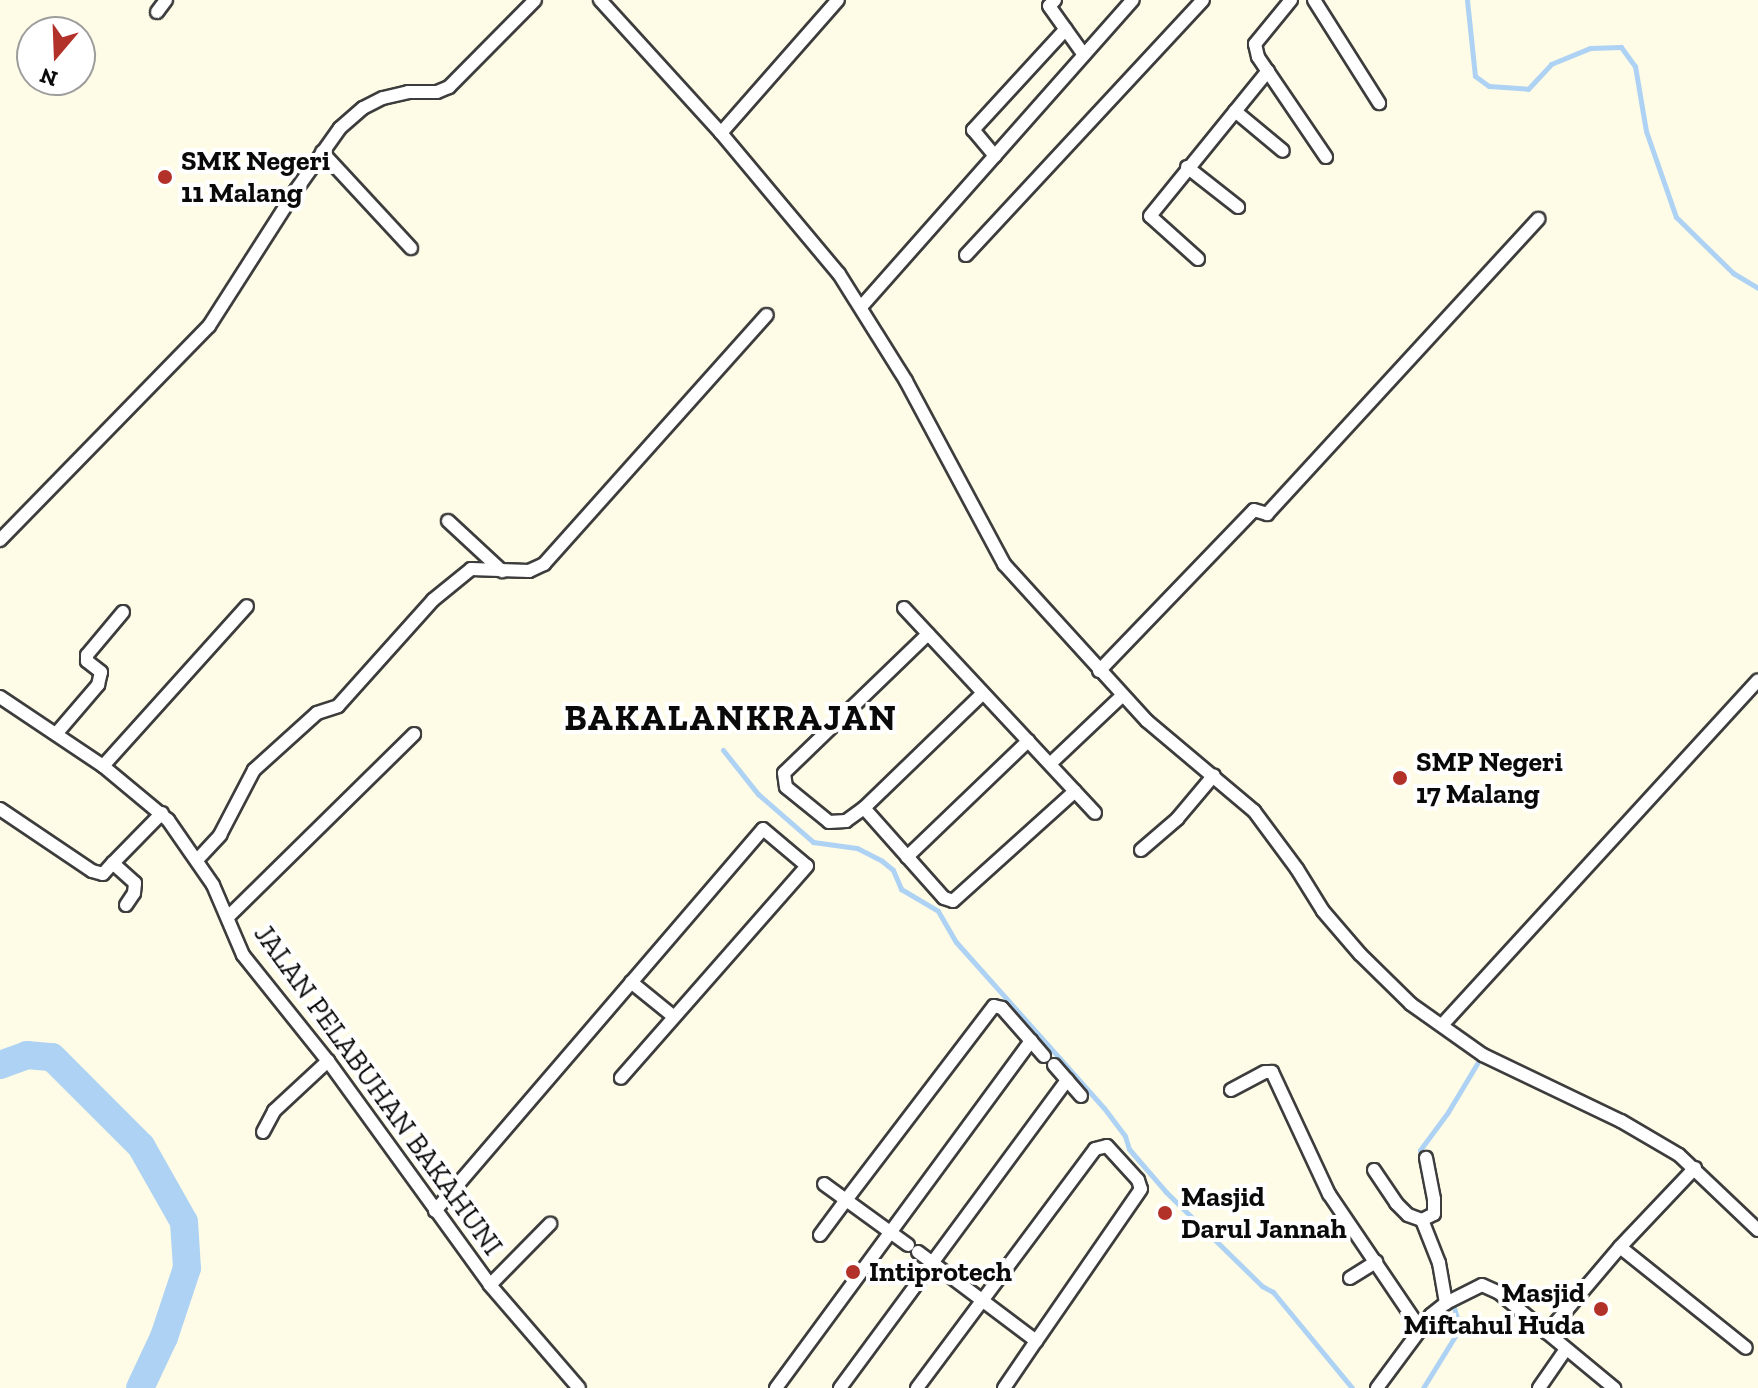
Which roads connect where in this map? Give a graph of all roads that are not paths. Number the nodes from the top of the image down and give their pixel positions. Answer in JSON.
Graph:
{"nodes":[{"id":1,"x":166,"y":0,"type":"edge"},
{"id":2,"x":535,"y":0,"type":"edge"},
{"id":3,"x":600,"y":0,"type":"edge"},
{"id":4,"x":838,"y":0,"type":"edge"},
{"id":5,"x":1055,"y":0,"type":"edge"},
{"id":6,"x":1133,"y":0,"type":"edge"},
{"id":7,"x":1203,"y":0,"type":"edge"},
{"id":8,"x":1291,"y":0,"type":"edge"},
{"id":9,"x":1314,"y":0,"type":"edge"},
{"id":10,"x":157,"y":12,"type":"dead end"},
{"id":11,"x":1066,"y":29,"type":"junction"},
{"id":12,"x":1084,"y":55,"type":"junction"},
{"id":13,"x":1268,"y":71,"type":"junction"},
{"id":14,"x":1379,"y":103,"type":"dead end"},
{"id":15,"x":1235,"y":111,"type":"junction"},
{"id":16,"x":721,"y":133,"type":"junction"},
{"id":17,"x":1283,"y":151,"type":"dead end"},
{"id":18,"x":322,"y":152,"type":"junction"},
{"id":19,"x":995,"y":156,"type":"junction"},
{"id":20,"x":1326,"y":157,"type":"dead end"},
{"id":21,"x":1187,"y":167,"type":"junction"},
{"id":22,"x":1238,"y":207,"type":"dead end"},
{"id":23,"x":1538,"y":219,"type":"dead end"},
{"id":24,"x":411,"y":248,"type":"dead end"},
{"id":25,"x":966,"y":255,"type":"dead end"},
{"id":26,"x":1198,"y":259,"type":"dead end"},
{"id":27,"x":861,"y":307,"type":"junction"},
{"id":28,"x":767,"y":315,"type":"dead end"},
{"id":29,"x":448,"y":521,"type":"dead end"},
{"id":30,"x":0,"y":540,"type":"edge"},
{"id":31,"x":502,"y":571,"type":"junction"},
{"id":32,"x":247,"y":606,"type":"dead end"},
{"id":33,"x":904,"y":608,"type":"dead end"},
{"id":34,"x":123,"y":612,"type":"dead end"},
{"id":35,"x":928,"y":634,"type":"junction"},
{"id":36,"x":1099,"y":671,"type":"junction"},
{"id":37,"x":1758,"y":680,"type":"edge"},
{"id":38,"x":983,"y":693,"type":"junction"},
{"id":39,"x":1122,"y":696,"type":"junction"},
{"id":40,"x":0,"y":697,"type":"edge"},
{"id":41,"x":56,"y":734,"type":"junction"},
{"id":42,"x":414,"y":734,"type":"dead end"},
{"id":43,"x":1028,"y":741,"type":"junction"},
{"id":44,"x":1050,"y":764,"type":"junction"},
{"id":45,"x":103,"y":766,"type":"junction"},
{"id":46,"x":1214,"y":775,"type":"junction"},
{"id":47,"x":1075,"y":791,"type":"junction"},
{"id":48,"x":864,"y":808,"type":"junction"},
{"id":49,"x":0,"y":809,"type":"edge"},
{"id":50,"x":162,"y":813,"type":"junction"},
{"id":51,"x":1095,"y":813,"type":"dead end"},
{"id":52,"x":1141,"y":850,"type":"dead end"},
{"id":53,"x":907,"y":857,"type":"junction"},
{"id":54,"x":198,"y":859,"type":"junction"},
{"id":55,"x":113,"y":863,"type":"junction"},
{"id":56,"x":126,"y":905,"type":"dead end"},
{"id":57,"x":228,"y":917,"type":"junction"},
{"id":58,"x":631,"y":982,"type":"junction"},
{"id":59,"x":674,"y":1017,"type":"junction"},
{"id":60,"x":1443,"y":1024,"type":"junction"},
{"id":61,"x":1031,"y":1041,"type":"junction"},
{"id":62,"x":328,"y":1061,"type":"junction"},
{"id":63,"x":621,"y":1078,"type":"dead end"},
{"id":64,"x":1067,"y":1080,"type":"junction"},
{"id":65,"x":1231,"y":1090,"type":"dead end"},
{"id":66,"x":1081,"y":1096,"type":"dead end"},
{"id":67,"x":263,"y":1132,"type":"dead end"},
{"id":68,"x":1426,"y":1158,"type":"dead end"},
{"id":69,"x":1695,"y":1168,"type":"junction"},
{"id":70,"x":1374,"y":1170,"type":"dead end"},
{"id":71,"x":824,"y":1184,"type":"dead end"},
{"id":72,"x":846,"y":1200,"type":"junction"},
{"id":73,"x":435,"y":1211,"type":"junction"},
{"id":74,"x":1426,"y":1217,"type":"junction"},
{"id":75,"x":550,"y":1224,"type":"dead end"},
{"id":76,"x":1758,"y":1230,"type":"edge"},
{"id":77,"x":891,"y":1232,"type":"junction"},
{"id":78,"x":820,"y":1235,"type":"dead end"},
{"id":79,"x":1620,"y":1247,"type":"junction"},
{"id":80,"x":1376,"y":1262,"type":"junction"},
{"id":81,"x":933,"y":1263,"type":"junction"},
{"id":82,"x":1350,"y":1278,"type":"dead end"},
{"id":83,"x":490,"y":1285,"type":"junction"},
{"id":84,"x":980,"y":1302,"type":"junction"},
{"id":85,"x":1446,"y":1303,"type":"junction"},
{"id":86,"x":1419,"y":1327,"type":"junction"},
{"id":87,"x":1547,"y":1333,"type":"junction"},
{"id":88,"x":1036,"y":1341,"type":"junction"},
{"id":89,"x":1746,"y":1348,"type":"dead end"},
{"id":90,"x":1566,"y":1349,"type":"junction"},
{"id":91,"x":579,"y":1388,"type":"edge"},
{"id":92,"x":776,"y":1388,"type":"edge"},
{"id":93,"x":840,"y":1388,"type":"edge"},
{"id":94,"x":917,"y":1388,"type":"edge"},
{"id":95,"x":1004,"y":1388,"type":"edge"},
{"id":96,"x":1377,"y":1388,"type":"edge"},
{"id":97,"x":1539,"y":1388,"type":"edge"},
{"id":98,"x":1614,"y":1388,"type":"edge"}],
"edges":[{"from":1,"to":10,"type":"street"},
{"from":2,"to":18,"type":"street"},
{"from":3,"to":16,"type":"street"},
{"from":4,"to":16,"type":"street"},
{"from":5,"to":11,"type":"street"},
{"from":6,"to":12,"type":"street"},
{"from":7,"to":25,"type":"street"},
{"from":8,"to":13,"type":"street"},
{"from":9,"to":14,"type":"street"},
{"from":11,"to":12,"type":"street"},
{"from":11,"to":19,"type":"street"},
{"from":12,"to":19,"type":"street"},
{"from":13,"to":15,"type":"street"},
{"from":13,"to":20,"type":"street"},
{"from":15,"to":17,"type":"street"},
{"from":15,"to":21,"type":"street"},
{"from":16,"to":27,"type":"street"},
{"from":18,"to":24,"type":"street"},
{"from":18,"to":30,"type":"street"},
{"from":19,"to":27,"type":"street"},
{"from":21,"to":22,"type":"street"},
{"from":21,"to":26,"type":"street"},
{"from":23,"to":36,"type":"street"},
{"from":27,"to":36,"type":"street"},
{"from":28,"to":31,"type":"street"},
{"from":29,"to":31,"type":"street"},
{"from":31,"to":54,"type":"street"},
{"from":32,"to":45,"type":"street"},
{"from":33,"to":35,"type":"street"},
{"from":34,"to":41,"type":"street"},
{"from":35,"to":38,"type":"street"},
{"from":35,"to":48,"type":"street"},
{"from":36,"to":39,"type":"street"},
{"from":37,"to":60,"type":"street"},
{"from":38,"to":43,"type":"street"},
{"from":38,"to":48,"type":"street"},
{"from":39,"to":44,"type":"street"},
{"from":39,"to":46,"type":"street"},
{"from":40,"to":41,"type":"street","name":"JALAN PELABUHAN BAKAHUNI"},
{"from":41,"to":45,"type":"street","name":"JALAN PELABUHAN BAKAHUNI"},
{"from":42,"to":57,"type":"street"},
{"from":43,"to":44,"type":"street"},
{"from":43,"to":53,"type":"street"},
{"from":44,"to":47,"type":"street"},
{"from":45,"to":50,"type":"street","name":"JALAN PELABUHAN BAKAHUNI"},
{"from":46,"to":52,"type":"street"},
{"from":46,"to":60,"type":"street"},
{"from":47,"to":51,"type":"street"},
{"from":47,"to":53,"type":"street"},
{"from":48,"to":53,"type":"street"},
{"from":49,"to":55,"type":"street"},
{"from":50,"to":54,"type":"street","name":"JALAN PELABUHAN BAKAHUNI"},
{"from":50,"to":55,"type":"street"},
{"from":54,"to":57,"type":"street","name":"JALAN PELABUHAN BAKAHUNI"},
{"from":55,"to":56,"type":"street"},
{"from":57,"to":62,"type":"street","name":"JALAN PELABUHAN BAKAHUNI"},
{"from":58,"to":59,"type":"street"},
{"from":58,"to":59,"type":"street"},
{"from":58,"to":73,"type":"street"},
{"from":59,"to":63,"type":"street"},
{"from":60,"to":69,"type":"street"},
{"from":61,"to":64,"type":"street"},
{"from":61,"to":72,"type":"street"},
{"from":61,"to":77,"type":"street"},
{"from":62,"to":67,"type":"street"},
{"from":62,"to":73,"type":"street","name":"JALAN PELABUHAN BAKAHUNI"},
{"from":64,"to":66,"type":"street"},
{"from":64,"to":81,"type":"street"},
{"from":65,"to":80,"type":"street"},
{"from":68,"to":74,"type":"street"},
{"from":69,"to":76,"type":"street"},
{"from":69,"to":79,"type":"street"},
{"from":70,"to":74,"type":"street"},
{"from":71,"to":72,"type":"street"},
{"from":72,"to":77,"type":"street"},
{"from":72,"to":78,"type":"street"},
{"from":73,"to":83,"type":"street","name":"JALAN PELABUHAN BAKAHUNI"},
{"from":74,"to":85,"type":"street"},
{"from":75,"to":83,"type":"street"},
{"from":77,"to":81,"type":"street"},
{"from":77,"to":92,"type":"street"},
{"from":79,"to":87,"type":"street"},
{"from":79,"to":89,"type":"street"},
{"from":80,"to":82,"type":"street"},
{"from":80,"to":86,"type":"street"},
{"from":81,"to":84,"type":"street"},
{"from":81,"to":93,"type":"street"},
{"from":83,"to":91,"type":"street","name":"JALAN PELABUHAN BAKAHUNI"},
{"from":84,"to":88,"type":"street"},
{"from":84,"to":88,"type":"street"},
{"from":84,"to":94,"type":"street"},
{"from":85,"to":86,"type":"street"},
{"from":85,"to":87,"type":"street"},
{"from":86,"to":96,"type":"street"},
{"from":87,"to":90,"type":"street"},
{"from":88,"to":95,"type":"street"},
{"from":90,"to":97,"type":"street"},
{"from":90,"to":98,"type":"street"}]}
